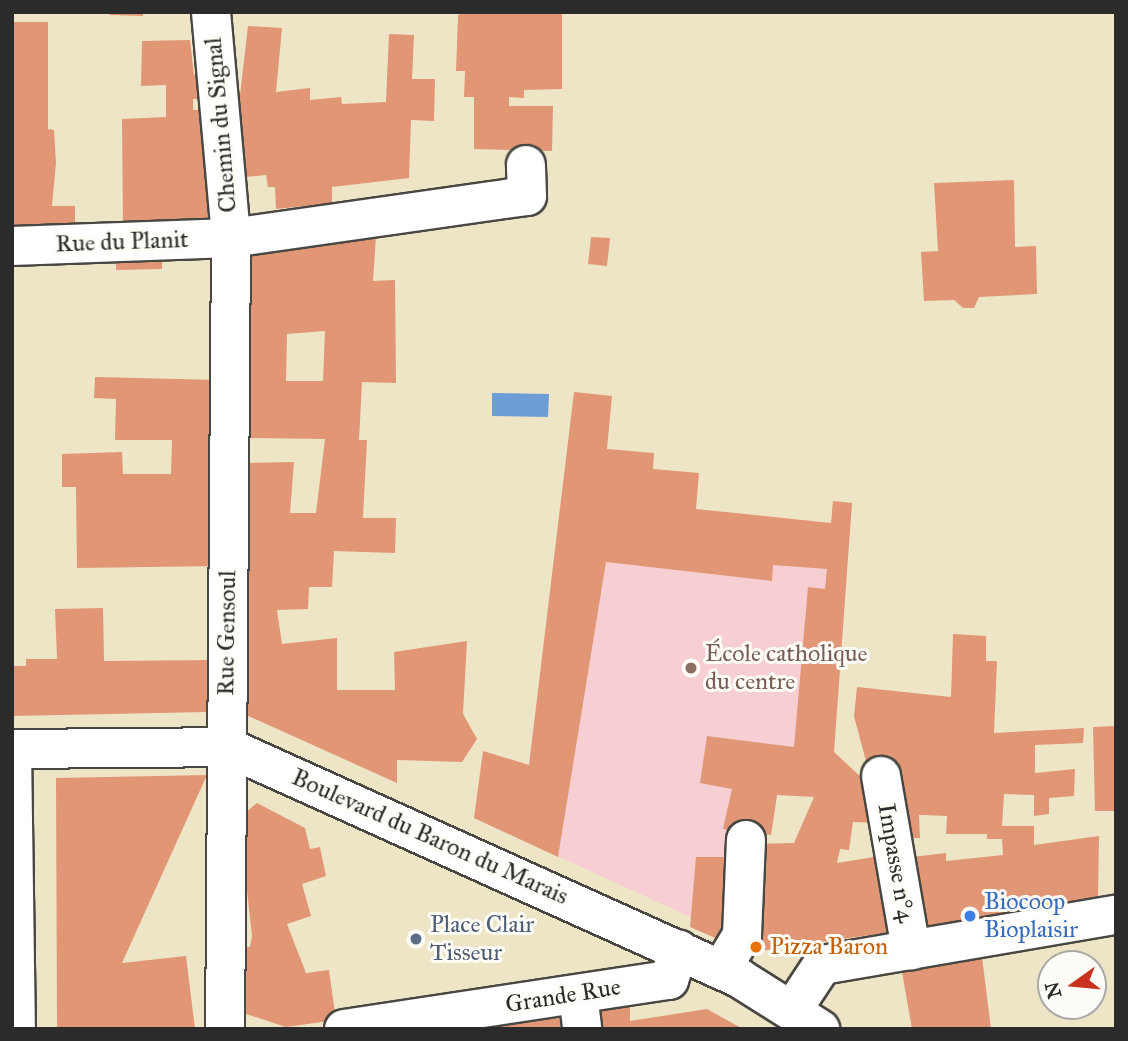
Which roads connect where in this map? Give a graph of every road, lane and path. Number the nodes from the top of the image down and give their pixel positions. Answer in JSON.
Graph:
{"nodes":[{"id":1,"x":211,"y":12,"type":"edge"},
{"id":2,"x":526,"y":165,"type":"dead end"},
{"id":3,"x":231,"y":238,"type":"junction"},
{"id":4,"x":12,"y":246,"type":"edge"},
{"id":5,"x":226,"y":747,"type":"junction"},
{"id":6,"x":12,"y":749,"type":"edge"},
{"id":7,"x":881,"y":776,"type":"dead end"},
{"id":8,"x":747,"y":841,"type":"dead end"},
{"id":9,"x":1116,"y":915,"type":"edge"},
{"id":10,"x":679,"y":950,"type":"junction"},
{"id":11,"x":911,"y":950,"type":"junction"},
{"id":12,"x":721,"y":970,"type":"junction"},
{"id":13,"x":580,"y":1011,"type":"edge"},
{"id":14,"x":807,"y":1019,"type":"edge"},
{"id":15,"x":16,"y":1029,"type":"edge"},
{"id":16,"x":225,"y":1029,"type":"edge"},
{"id":17,"x":344,"y":1029,"type":"edge"}],
"edges":[{"from":1,"to":3,"type":"street","name":"Chemin du Signal"},
{"from":2,"to":3,"type":"street","name":"Rue du Planit"},
{"from":3,"to":4,"type":"street","name":"Rue du Planit"},
{"from":3,"to":5,"type":"street","name":"Rue Gensoul"},
{"from":5,"to":6,"type":"street","name":"Boulevard du Baron du Marais"},
{"from":5,"to":10,"type":"street","name":"Boulevard du Baron du Marais"},
{"from":5,"to":16,"type":"street","name":"Rue Gensoul"},
{"from":6,"to":15,"type":"street"},
{"from":7,"to":11,"type":"street","name":"Impasse n°4"},
{"from":8,"to":12,"type":"street"},
{"from":9,"to":11,"type":"street"},
{"from":10,"to":12,"type":"street","name":"Boulevard du Baron du Marais"},
{"from":10,"to":13,"type":"street","name":"Grande Rue"},
{"from":11,"to":14,"type":"street"},
{"from":12,"to":14,"type":"street","name":"Boulevard du Baron du Marais"},
{"from":13,"to":17,"type":"street","name":"Grande Rue"}]}
